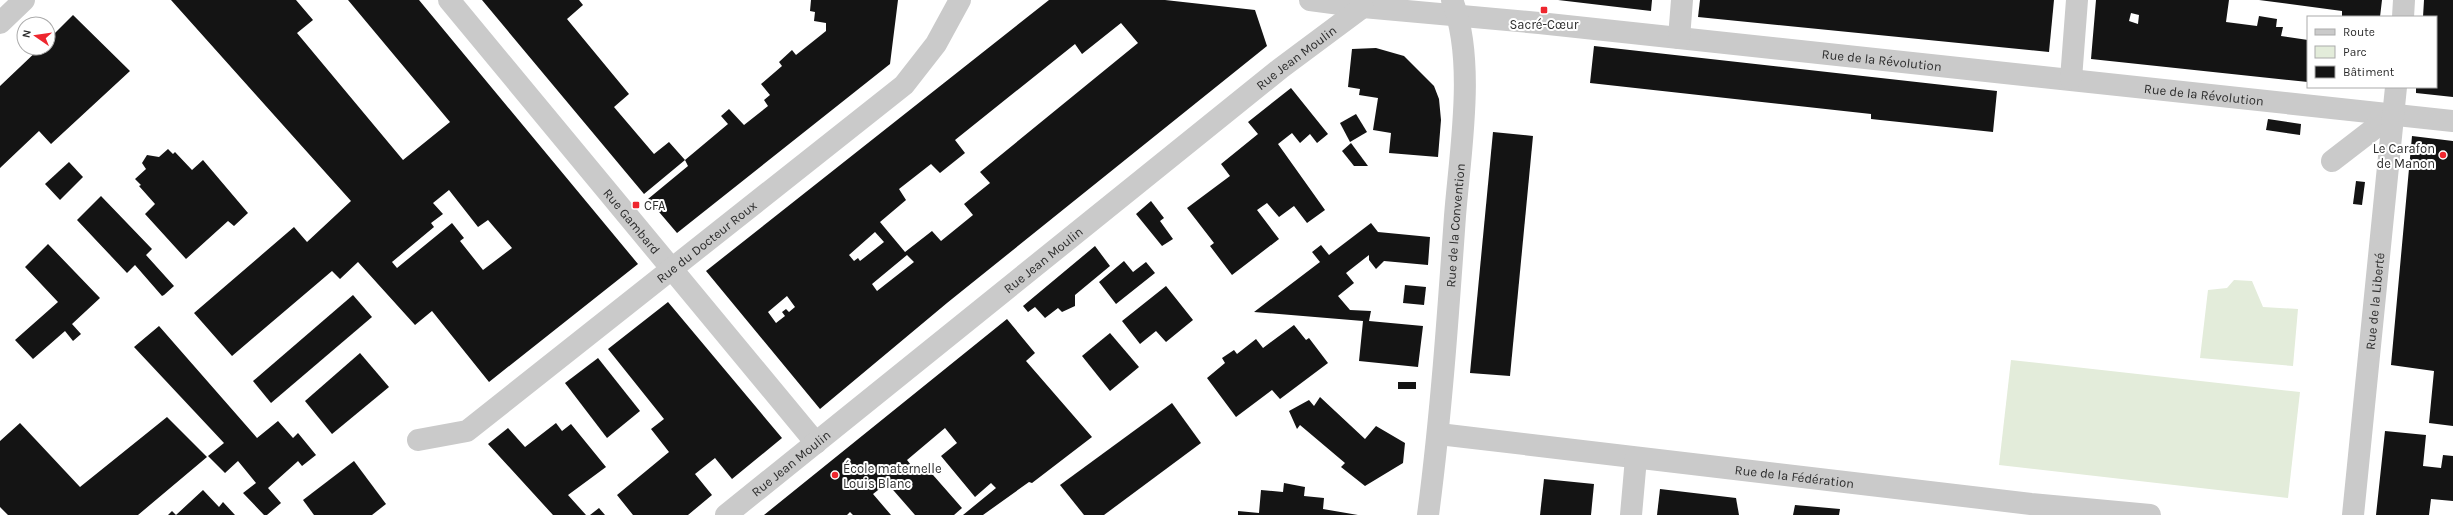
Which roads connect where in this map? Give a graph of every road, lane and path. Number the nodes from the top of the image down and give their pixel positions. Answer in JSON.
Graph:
{"nodes":[{"id":1,"x":24,"y":0,"type":"edge"},
{"id":2,"x":449,"y":0,"type":"edge"},
{"id":3,"x":960,"y":0,"type":"edge"},
{"id":4,"x":1310,"y":0,"type":"edge"},
{"id":5,"x":1682,"y":0,"type":"edge"},
{"id":6,"x":2077,"y":0,"type":"edge"},
{"id":7,"x":2404,"y":0,"type":"edge"},
{"id":8,"x":1363,"y":7,"type":"junction"},
{"id":9,"x":1456,"y":9,"type":"edge"},
{"id":10,"x":2403,"y":16,"type":"edge"},
{"id":11,"x":0,"y":23,"type":"edge"},
{"id":12,"x":1679,"y":38,"type":"junction"},
{"id":13,"x":2071,"y":79,"type":"junction"},
{"id":14,"x":2396,"y":88,"type":"edge"},
{"id":15,"x":2393,"y":114,"type":"junction"},
{"id":16,"x":2453,"y":121,"type":"edge"},
{"id":17,"x":2332,"y":161,"type":"dead end"},
{"id":18,"x":672,"y":269,"type":"junction"},
{"id":19,"x":1439,"y":434,"type":"junction"},
{"id":20,"x":418,"y":440,"type":"dead end"},
{"id":21,"x":816,"y":442,"type":"junction"},
{"id":22,"x":1636,"y":458,"type":"junction"},
{"id":23,"x":2031,"y":510,"type":"edge"},
{"id":24,"x":726,"y":515,"type":"edge"},
{"id":25,"x":1428,"y":515,"type":"edge"},
{"id":26,"x":1631,"y":515,"type":"edge"},
{"id":27,"x":2150,"y":515,"type":"edge"},
{"id":28,"x":2353,"y":515,"type":"edge"}],
"edges":[{"from":1,"to":11,"type":"street"},
{"from":2,"to":18,"type":"street","name":"Rue Gambard"},
{"from":3,"to":18,"type":"street","name":"Rue du Docteur Roux"},
{"from":4,"to":8,"type":"street","name":"Rue de la Révolution"},
{"from":5,"to":12,"type":"street"},
{"from":6,"to":13,"type":"street"},
{"from":7,"to":10,"type":"street"},
{"from":8,"to":9,"type":"street","name":"Rue de la Révolution"},
{"from":8,"to":21,"type":"street","name":"Rue Jean Moulin"},
{"from":9,"to":12,"type":"street","name":"Rue de la Révolution"},
{"from":9,"to":19,"type":"street","name":"Rue de la Convention"},
{"from":12,"to":13,"type":"street","name":"Rue de la Révolution"},
{"from":13,"to":15,"type":"street","name":"Rue de la Révolution"},
{"from":14,"to":15,"type":"street","name":"Rue de la Liberté"},
{"from":15,"to":16,"type":"street","name":"Rue de la Révolution"},
{"from":15,"to":17,"type":"street"},
{"from":15,"to":28,"type":"street","name":"Rue de la Liberté"},
{"from":18,"to":20,"type":"street","name":"Rue du Docteur Roux"},
{"from":18,"to":21,"type":"street","name":"Rue Gambard"},
{"from":19,"to":22,"type":"street","name":"Rue de la Fédération"},
{"from":19,"to":25,"type":"street","name":"Rue de la Convention"},
{"from":21,"to":24,"type":"street","name":"Rue Jean Moulin"},
{"from":22,"to":23,"type":"street","name":"Rue de la Fédération"},
{"from":22,"to":26,"type":"street"},
{"from":23,"to":27,"type":"street","name":"Rue de la Fédération"}]}
